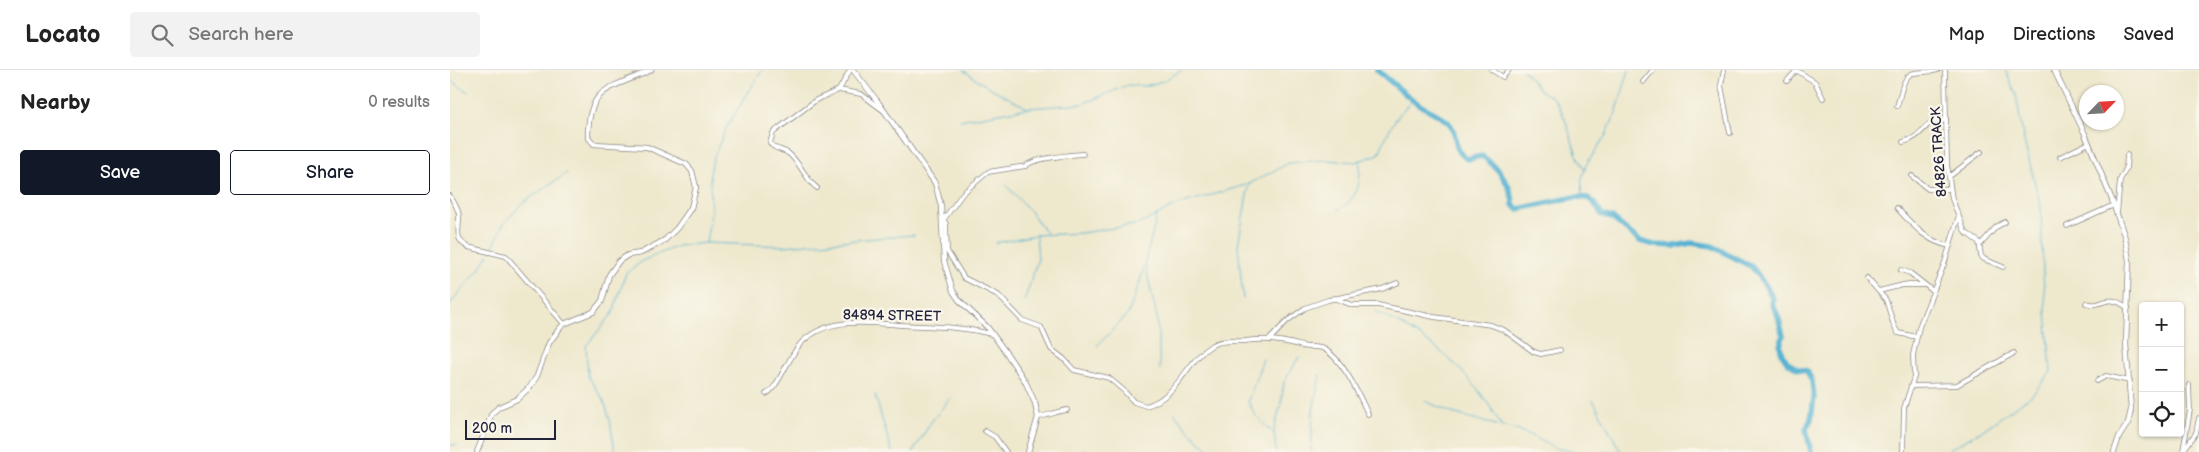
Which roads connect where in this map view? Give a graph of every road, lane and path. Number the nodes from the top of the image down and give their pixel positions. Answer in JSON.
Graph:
{"nodes":[{"id":1,"x":651,"y":70,"type":"edge"},
{"id":2,"x":852,"y":70,"type":"edge"},
{"id":3,"x":1492,"y":70,"type":"edge"},
{"id":4,"x":1509,"y":70,"type":"edge"},
{"id":5,"x":1653,"y":70,"type":"edge"},
{"id":6,"x":1724,"y":70,"type":"edge"},
{"id":7,"x":1938,"y":70,"type":"edge"},
{"id":8,"x":1945,"y":70,"type":"edge"},
{"id":9,"x":2054,"y":70,"type":"edge"},
{"id":10,"x":1796,"y":71,"type":"edge"},
{"id":11,"x":1911,"y":72,"type":"edge"},
{"id":12,"x":1787,"y":81,"type":"dead end"},
{"id":13,"x":1643,"y":82,"type":"dead end"},
{"id":14,"x":840,"y":90,"type":"junction"},
{"id":15,"x":1824,"y":98,"type":"dead end"},
{"id":16,"x":1897,"y":106,"type":"dead end"},
{"id":17,"x":885,"y":112,"type":"junction"},
{"id":18,"x":1946,"y":118,"type":"junction"},
{"id":19,"x":1730,"y":134,"type":"dead end"},
{"id":20,"x":1903,"y":142,"type":"dead end"},
{"id":21,"x":2088,"y":143,"type":"junction"},
{"id":22,"x":1981,"y":152,"type":"dead end"},
{"id":23,"x":1083,"y":154,"type":"dead end"},
{"id":24,"x":2127,"y":155,"type":"dead end"},
{"id":25,"x":2060,"y":157,"type":"dead end"},
{"id":26,"x":1912,"y":176,"type":"dead end"},
{"id":27,"x":1950,"y":176,"type":"junction"},
{"id":28,"x":817,"y":188,"type":"dead end"},
{"id":29,"x":1950,"y":189,"type":"junction"},
{"id":30,"x":450,"y":196,"type":"edge"},
{"id":31,"x":2114,"y":206,"type":"junction"},
{"id":32,"x":1897,"y":208,"type":"dead end"},
{"id":33,"x":2118,"y":214,"type":"junction"},
{"id":34,"x":943,"y":218,"type":"junction"},
{"id":35,"x":1958,"y":218,"type":"junction"},
{"id":36,"x":2005,"y":222,"type":"dead end"},
{"id":37,"x":2067,"y":226,"type":"dead end"},
{"id":38,"x":1980,"y":244,"type":"junction"},
{"id":39,"x":1950,"y":246,"type":"junction"},
{"id":40,"x":2003,"y":267,"type":"dead end"},
{"id":41,"x":1901,"y":270,"type":"dead end"},
{"id":42,"x":1867,"y":278,"type":"dead end"},
{"id":43,"x":1397,"y":283,"type":"dead end"},
{"id":44,"x":1924,"y":286,"type":"junction"},
{"id":45,"x":1879,"y":291,"type":"junction"},
{"id":46,"x":1933,"y":291,"type":"junction"},
{"id":47,"x":1334,"y":298,"type":"junction"},
{"id":48,"x":2086,"y":303,"type":"dead end"},
{"id":49,"x":2128,"y":308,"type":"junction"},
{"id":50,"x":564,"y":324,"type":"junction"},
{"id":51,"x":991,"y":334,"type":"junction"},
{"id":52,"x":1917,"y":337,"type":"junction"},
{"id":53,"x":1270,"y":340,"type":"junction"},
{"id":54,"x":1560,"y":350,"type":"dead end"},
{"id":55,"x":2014,"y":354,"type":"dead end"},
{"id":56,"x":2097,"y":381,"type":"dead end"},
{"id":57,"x":2130,"y":381,"type":"junction"},
{"id":58,"x":2188,"y":385,"type":"dead end"},
{"id":59,"x":1912,"y":386,"type":"junction"},
{"id":60,"x":766,"y":394,"type":"dead end"},
{"id":61,"x":1067,"y":410,"type":"dead end"},
{"id":62,"x":1368,"y":414,"type":"dead end"},
{"id":63,"x":1038,"y":417,"type":"junction"},
{"id":64,"x":2199,"y":418,"type":"edge"},
{"id":65,"x":985,"y":431,"type":"dead end"},
{"id":66,"x":1903,"y":451,"type":"edge"},
{"id":67,"x":2183,"y":451,"type":"edge"},
{"id":68,"x":477,"y":452,"type":"edge"},
{"id":69,"x":1006,"y":452,"type":"edge"},
{"id":70,"x":1028,"y":452,"type":"edge"},
{"id":71,"x":2114,"y":452,"type":"edge"}],
"edges":[{"from":1,"to":50,"type":"street"},
{"from":2,"to":14,"type":"street"},
{"from":2,"to":17,"type":"street"},
{"from":3,"to":4,"type":"street"},
{"from":5,"to":13,"type":"street"},
{"from":6,"to":19,"type":"street"},
{"from":7,"to":11,"type":"street"},
{"from":8,"to":18,"type":"street","name":"84826 TRACK"},
{"from":9,"to":21,"type":"street"},
{"from":10,"to":12,"type":"street"},
{"from":10,"to":15,"type":"street"},
{"from":11,"to":16,"type":"street"},
{"from":14,"to":17,"type":"street"},
{"from":14,"to":28,"type":"street"},
{"from":17,"to":34,"type":"street"},
{"from":18,"to":20,"type":"street"},
{"from":18,"to":27,"type":"street","name":"84826 TRACK"},
{"from":21,"to":25,"type":"street"},
{"from":21,"to":31,"type":"street"},
{"from":22,"to":27,"type":"street"},
{"from":23,"to":34,"type":"street"},
{"from":24,"to":33,"type":"street"},
{"from":26,"to":29,"type":"street"},
{"from":27,"to":29,"type":"street","name":"84826 TRACK"},
{"from":29,"to":35,"type":"street","name":"84826 TRACK"},
{"from":30,"to":50,"type":"street"},
{"from":31,"to":33,"type":"street"},
{"from":31,"to":37,"type":"street"},
{"from":32,"to":39,"type":"street"},
{"from":33,"to":49,"type":"street"},
{"from":34,"to":51,"type":"street"},
{"from":34,"to":53,"type":"street"},
{"from":35,"to":38,"type":"street","name":"84826 TRACK"},
{"from":35,"to":39,"type":"street"},
{"from":36,"to":38,"type":"street"},
{"from":38,"to":40,"type":"street","name":"84826 TRACK"},
{"from":39,"to":46,"type":"street"},
{"from":41,"to":44,"type":"street"},
{"from":42,"to":45,"type":"street"},
{"from":43,"to":47,"type":"street"},
{"from":44,"to":45,"type":"street"},
{"from":44,"to":46,"type":"street"},
{"from":45,"to":52,"type":"street"},
{"from":46,"to":52,"type":"street"},
{"from":47,"to":53,"type":"street"},
{"from":47,"to":54,"type":"street"},
{"from":48,"to":49,"type":"street"},
{"from":49,"to":57,"type":"street"},
{"from":50,"to":68,"type":"street"},
{"from":51,"to":60,"type":"street","name":"84894 STREET"},
{"from":51,"to":63,"type":"street"},
{"from":52,"to":59,"type":"street"},
{"from":53,"to":62,"type":"street"},
{"from":55,"to":59,"type":"street"},
{"from":56,"to":57,"type":"street"},
{"from":57,"to":71,"type":"street"},
{"from":58,"to":67,"type":"street"},
{"from":59,"to":66,"type":"street"},
{"from":61,"to":63,"type":"street"},
{"from":63,"to":70,"type":"street"},
{"from":64,"to":67,"type":"street"},
{"from":65,"to":69,"type":"street"}]}
